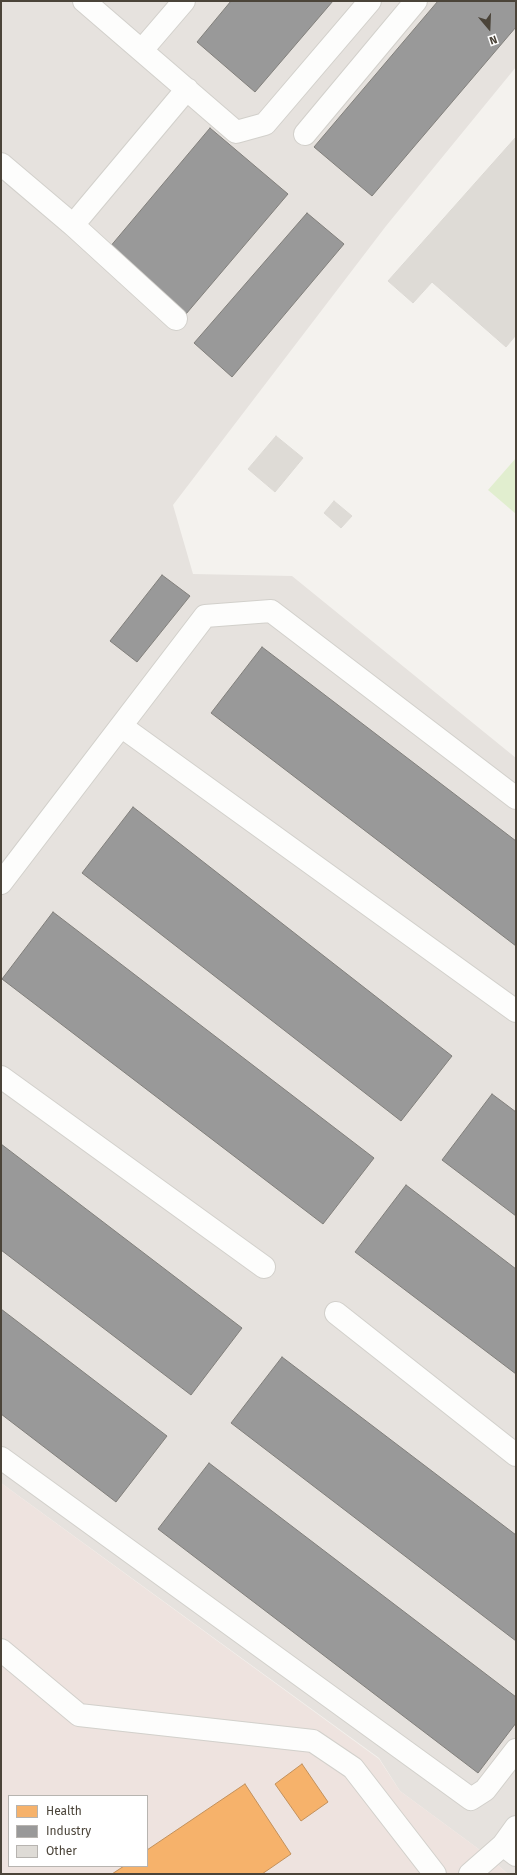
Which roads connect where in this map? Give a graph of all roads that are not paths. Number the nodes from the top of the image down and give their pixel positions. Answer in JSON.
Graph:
{"nodes":[{"id":1,"x":84,"y":1,"type":"edge"},
{"id":2,"x":184,"y":1,"type":"edge"},
{"id":3,"x":370,"y":1,"type":"edge"},
{"id":4,"x":416,"y":1,"type":"edge"},
{"id":5,"x":142,"y":50,"type":"junction"},
{"id":6,"x":187,"y":89,"type":"junction"},
{"id":7,"x":305,"y":134,"type":"dead end"},
{"id":8,"x":1,"y":164,"type":"edge"},
{"id":9,"x":73,"y":226,"type":"junction"},
{"id":10,"x":176,"y":319,"type":"dead end"},
{"id":11,"x":121,"y":726,"type":"junction"},
{"id":12,"x":516,"y":798,"type":"edge"},
{"id":13,"x":1,"y":883,"type":"edge"},
{"id":14,"x":516,"y":1011,"type":"edge"},
{"id":15,"x":1,"y":1077,"type":"edge"},
{"id":16,"x":264,"y":1267,"type":"dead end"},
{"id":17,"x":336,"y":1313,"type":"dead end"},
{"id":18,"x":516,"y":1455,"type":"edge"},
{"id":19,"x":1,"y":1458,"type":"edge"},
{"id":20,"x":1,"y":1650,"type":"edge"},
{"id":21,"x":516,"y":1750,"type":"edge"},
{"id":22,"x":516,"y":1827,"type":"edge"},
{"id":23,"x":509,"y":1850,"type":"edge"},
{"id":24,"x":436,"y":1874,"type":"edge"},
{"id":25,"x":470,"y":1874,"type":"edge"}],
"edges":[{"from":1,"to":5,"type":"lane"},
{"from":2,"to":5,"type":"lane"},
{"from":3,"to":6,"type":"lane"},
{"from":4,"to":7,"type":"lane"},
{"from":5,"to":6,"type":"lane"},
{"from":6,"to":9,"type":"lane"},
{"from":8,"to":9,"type":"lane"},
{"from":9,"to":10,"type":"lane"},
{"from":11,"to":12,"type":"lane"},
{"from":11,"to":13,"type":"lane"},
{"from":11,"to":14,"type":"lane"},
{"from":15,"to":16,"type":"lane"},
{"from":17,"to":18,"type":"lane"},
{"from":19,"to":21,"type":"lane"},
{"from":20,"to":24,"type":"lane"},
{"from":22,"to":23,"type":"lane"},
{"from":23,"to":25,"type":"lane"}]}
